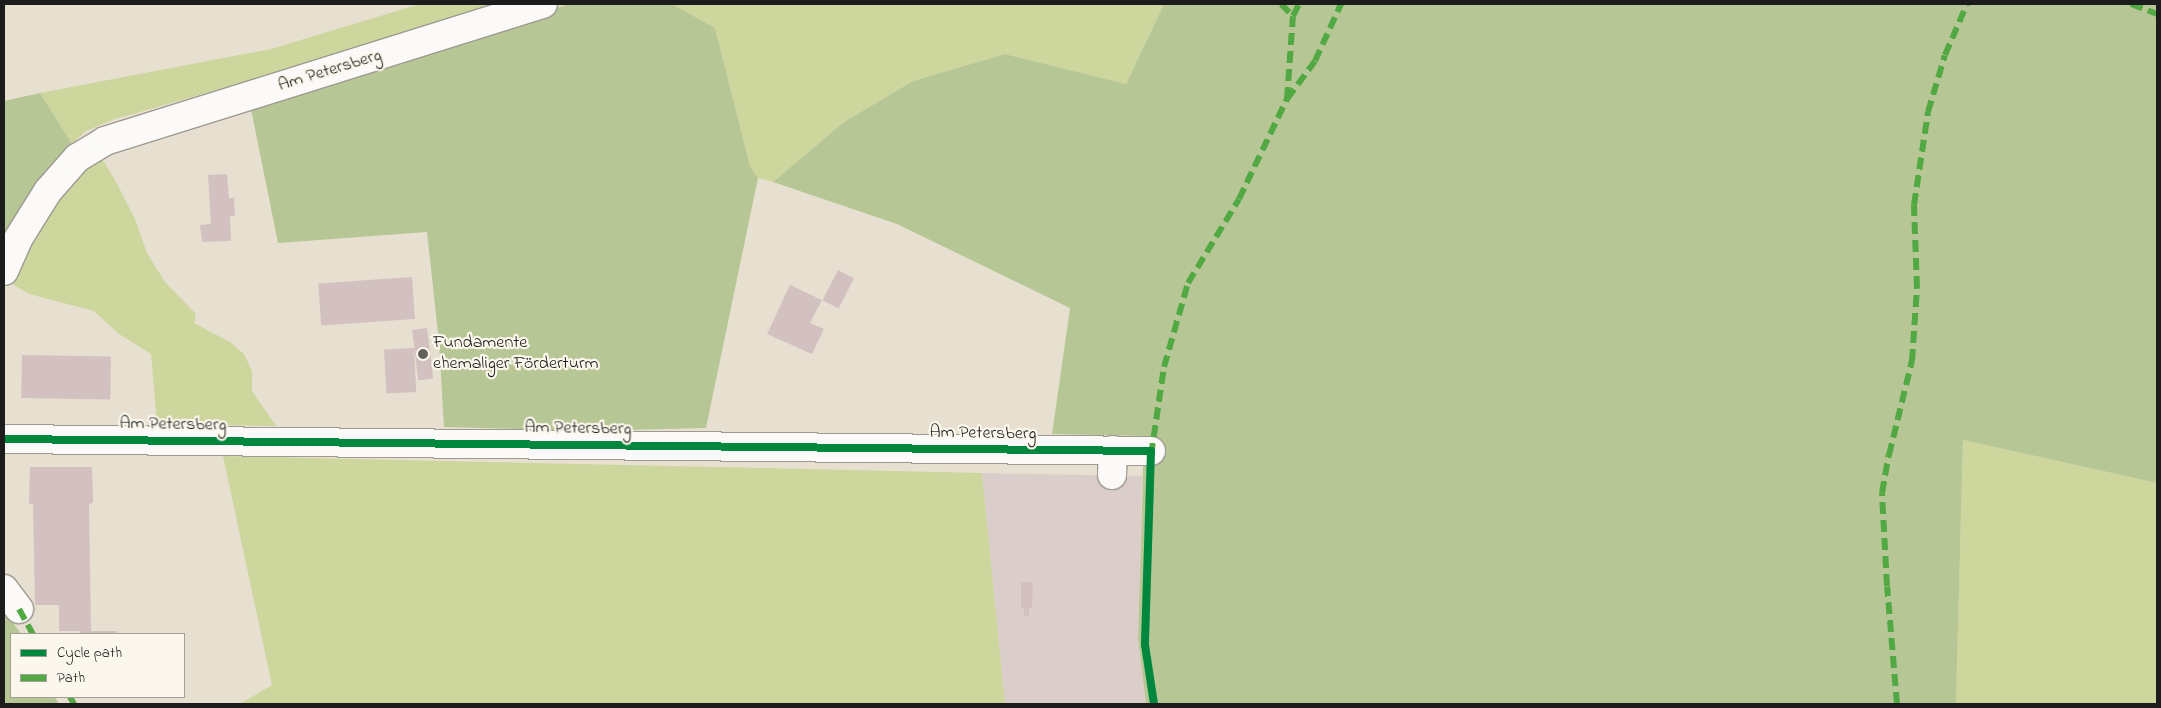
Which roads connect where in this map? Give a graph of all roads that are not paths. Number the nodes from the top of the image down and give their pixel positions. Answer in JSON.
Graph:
{"nodes":[{"id":1,"x":543,"y":4,"type":"edge"},
{"id":2,"x":4,"y":271,"type":"edge"},
{"id":3,"x":4,"y":439,"type":"edge"},
{"id":4,"x":1151,"y":450,"type":"dead end"}],
"edges":[{"from":1,"to":2,"type":"street","name":"Am Petersberg"},
{"from":3,"to":4,"type":"street","name":"Am Petersberg"}]}
